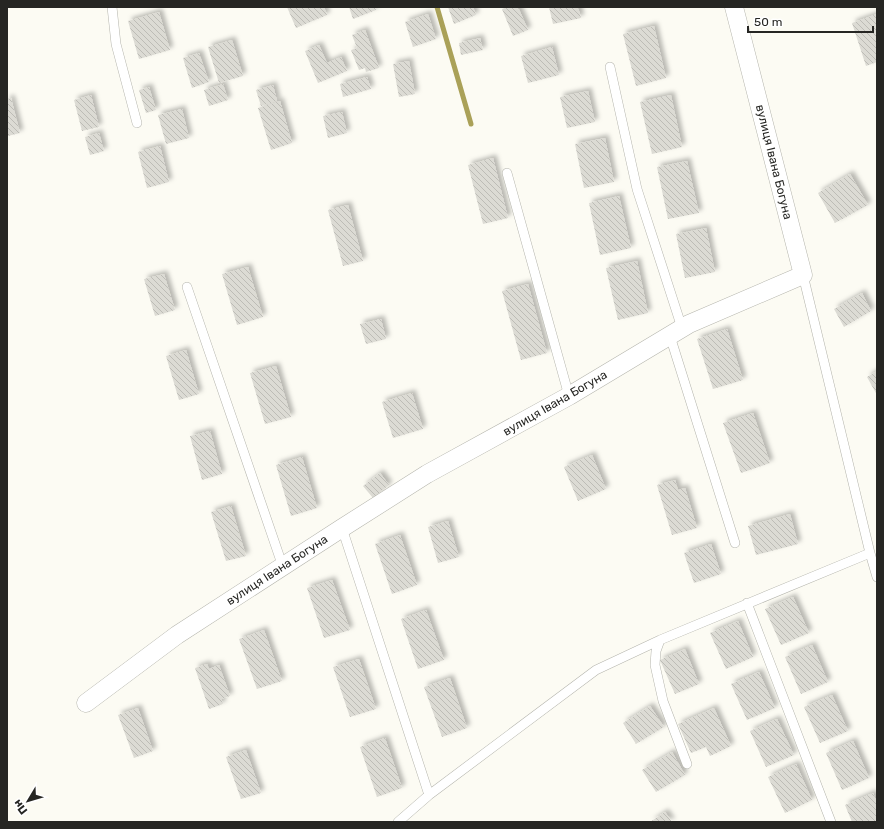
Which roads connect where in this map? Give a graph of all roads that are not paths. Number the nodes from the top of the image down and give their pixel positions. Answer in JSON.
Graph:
{"nodes":[{"id":1,"x":112,"y":7,"type":"edge"},
{"id":2,"x":734,"y":7,"type":"edge"},
{"id":3,"x":610,"y":67,"type":"dead end"},
{"id":4,"x":137,"y":123,"type":"dead end"},
{"id":5,"x":507,"y":173,"type":"dead end"},
{"id":6,"x":803,"y":275,"type":"junction"},
{"id":7,"x":187,"y":287,"type":"dead end"},
{"id":8,"x":676,"y":332,"type":"junction"},
{"id":9,"x":569,"y":396,"type":"junction"},
{"id":10,"x":342,"y":528,"type":"junction"},
{"id":11,"x":735,"y":543,"type":"dead end"},
{"id":12,"x":870,"y":553,"type":"junction"},
{"id":13,"x":284,"y":567,"type":"junction"},
{"id":14,"x":877,"y":577,"type":"edge"},
{"id":15,"x":747,"y":604,"type":"junction"},
{"id":16,"x":660,"y":640,"type":"junction"},
{"id":17,"x":86,"y":703,"type":"dead end"},
{"id":18,"x":687,"y":764,"type":"dead end"},
{"id":19,"x":429,"y":795,"type":"junction"},
{"id":20,"x":398,"y":822,"type":"edge"},
{"id":21,"x":831,"y":822,"type":"edge"}],
"edges":[{"from":1,"to":4,"type":"lane"},
{"from":2,"to":6,"type":"street","name":"вулиця Івана Богуна"},
{"from":3,"to":8,"type":"lane"},
{"from":5,"to":9,"type":"lane"},
{"from":6,"to":8,"type":"street","name":"вулиця Івана Богуна"},
{"from":6,"to":12,"type":"lane"},
{"from":7,"to":13,"type":"lane"},
{"from":8,"to":9,"type":"street","name":"вулиця Івана Богуна"},
{"from":8,"to":11,"type":"lane"},
{"from":9,"to":10,"type":"street","name":"вулиця Івана Богуна"},
{"from":10,"to":13,"type":"street","name":"вулиця Івана Богуна"},
{"from":10,"to":19,"type":"lane"},
{"from":12,"to":14,"type":"lane"},
{"from":12,"to":15,"type":"lane"},
{"from":13,"to":17,"type":"street","name":"вулиця Івана Богуна"},
{"from":15,"to":16,"type":"lane"},
{"from":15,"to":21,"type":"lane"},
{"from":16,"to":18,"type":"lane"},
{"from":16,"to":19,"type":"lane"},
{"from":19,"to":20,"type":"lane"}]}
